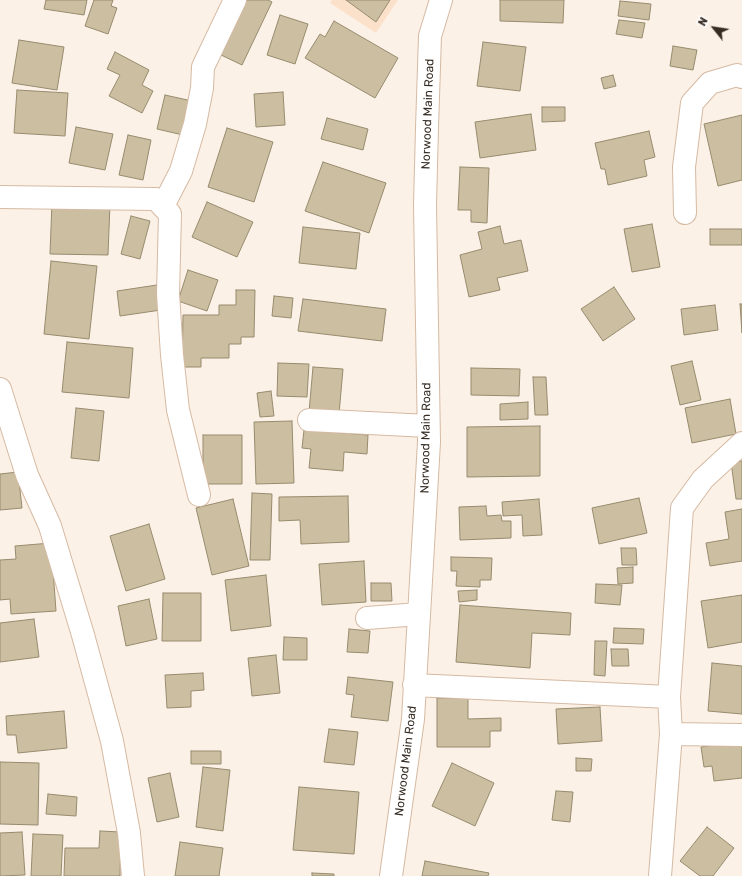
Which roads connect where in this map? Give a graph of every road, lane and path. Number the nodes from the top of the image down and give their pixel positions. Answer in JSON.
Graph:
{"nodes":[{"id":1,"x":235,"y":0,"type":"edge"},
{"id":2,"x":441,"y":0,"type":"edge"},
{"id":3,"x":742,"y":77,"type":"edge"},
{"id":4,"x":0,"y":197,"type":"edge"},
{"id":5,"x":163,"y":206,"type":"junction"},
{"id":6,"x":685,"y":213,"type":"dead end"},
{"id":7,"x":0,"y":389,"type":"edge"},
{"id":8,"x":309,"y":420,"type":"dead end"},
{"id":9,"x":428,"y":426,"type":"junction"},
{"id":10,"x":742,"y":443,"type":"edge"},
{"id":11,"x":199,"y":495,"type":"dead end"},
{"id":12,"x":419,"y":614,"type":"junction"},
{"id":13,"x":366,"y":618,"type":"dead end"},
{"id":14,"x":414,"y":685,"type":"junction"},
{"id":15,"x":669,"y":697,"type":"junction"},
{"id":16,"x":671,"y":734,"type":"junction"},
{"id":17,"x":742,"y":735,"type":"edge"},
{"id":18,"x":133,"y":876,"type":"edge"},
{"id":19,"x":391,"y":876,"type":"edge"},
{"id":20,"x":660,"y":876,"type":"edge"}],
"edges":[{"from":1,"to":5,"type":"street"},
{"from":2,"to":9,"type":"street","name":"Norwood Main Road"},
{"from":3,"to":6,"type":"street"},
{"from":4,"to":5,"type":"street"},
{"from":5,"to":11,"type":"street"},
{"from":7,"to":18,"type":"street"},
{"from":8,"to":9,"type":"street"},
{"from":9,"to":12,"type":"street","name":"Norwood Main Road"},
{"from":10,"to":15,"type":"street"},
{"from":12,"to":13,"type":"street"},
{"from":12,"to":14,"type":"street","name":"Norwood Main Road"},
{"from":14,"to":15,"type":"street"},
{"from":14,"to":19,"type":"street","name":"Norwood Main Road"},
{"from":15,"to":16,"type":"street"},
{"from":16,"to":17,"type":"street"},
{"from":16,"to":20,"type":"street"}]}
